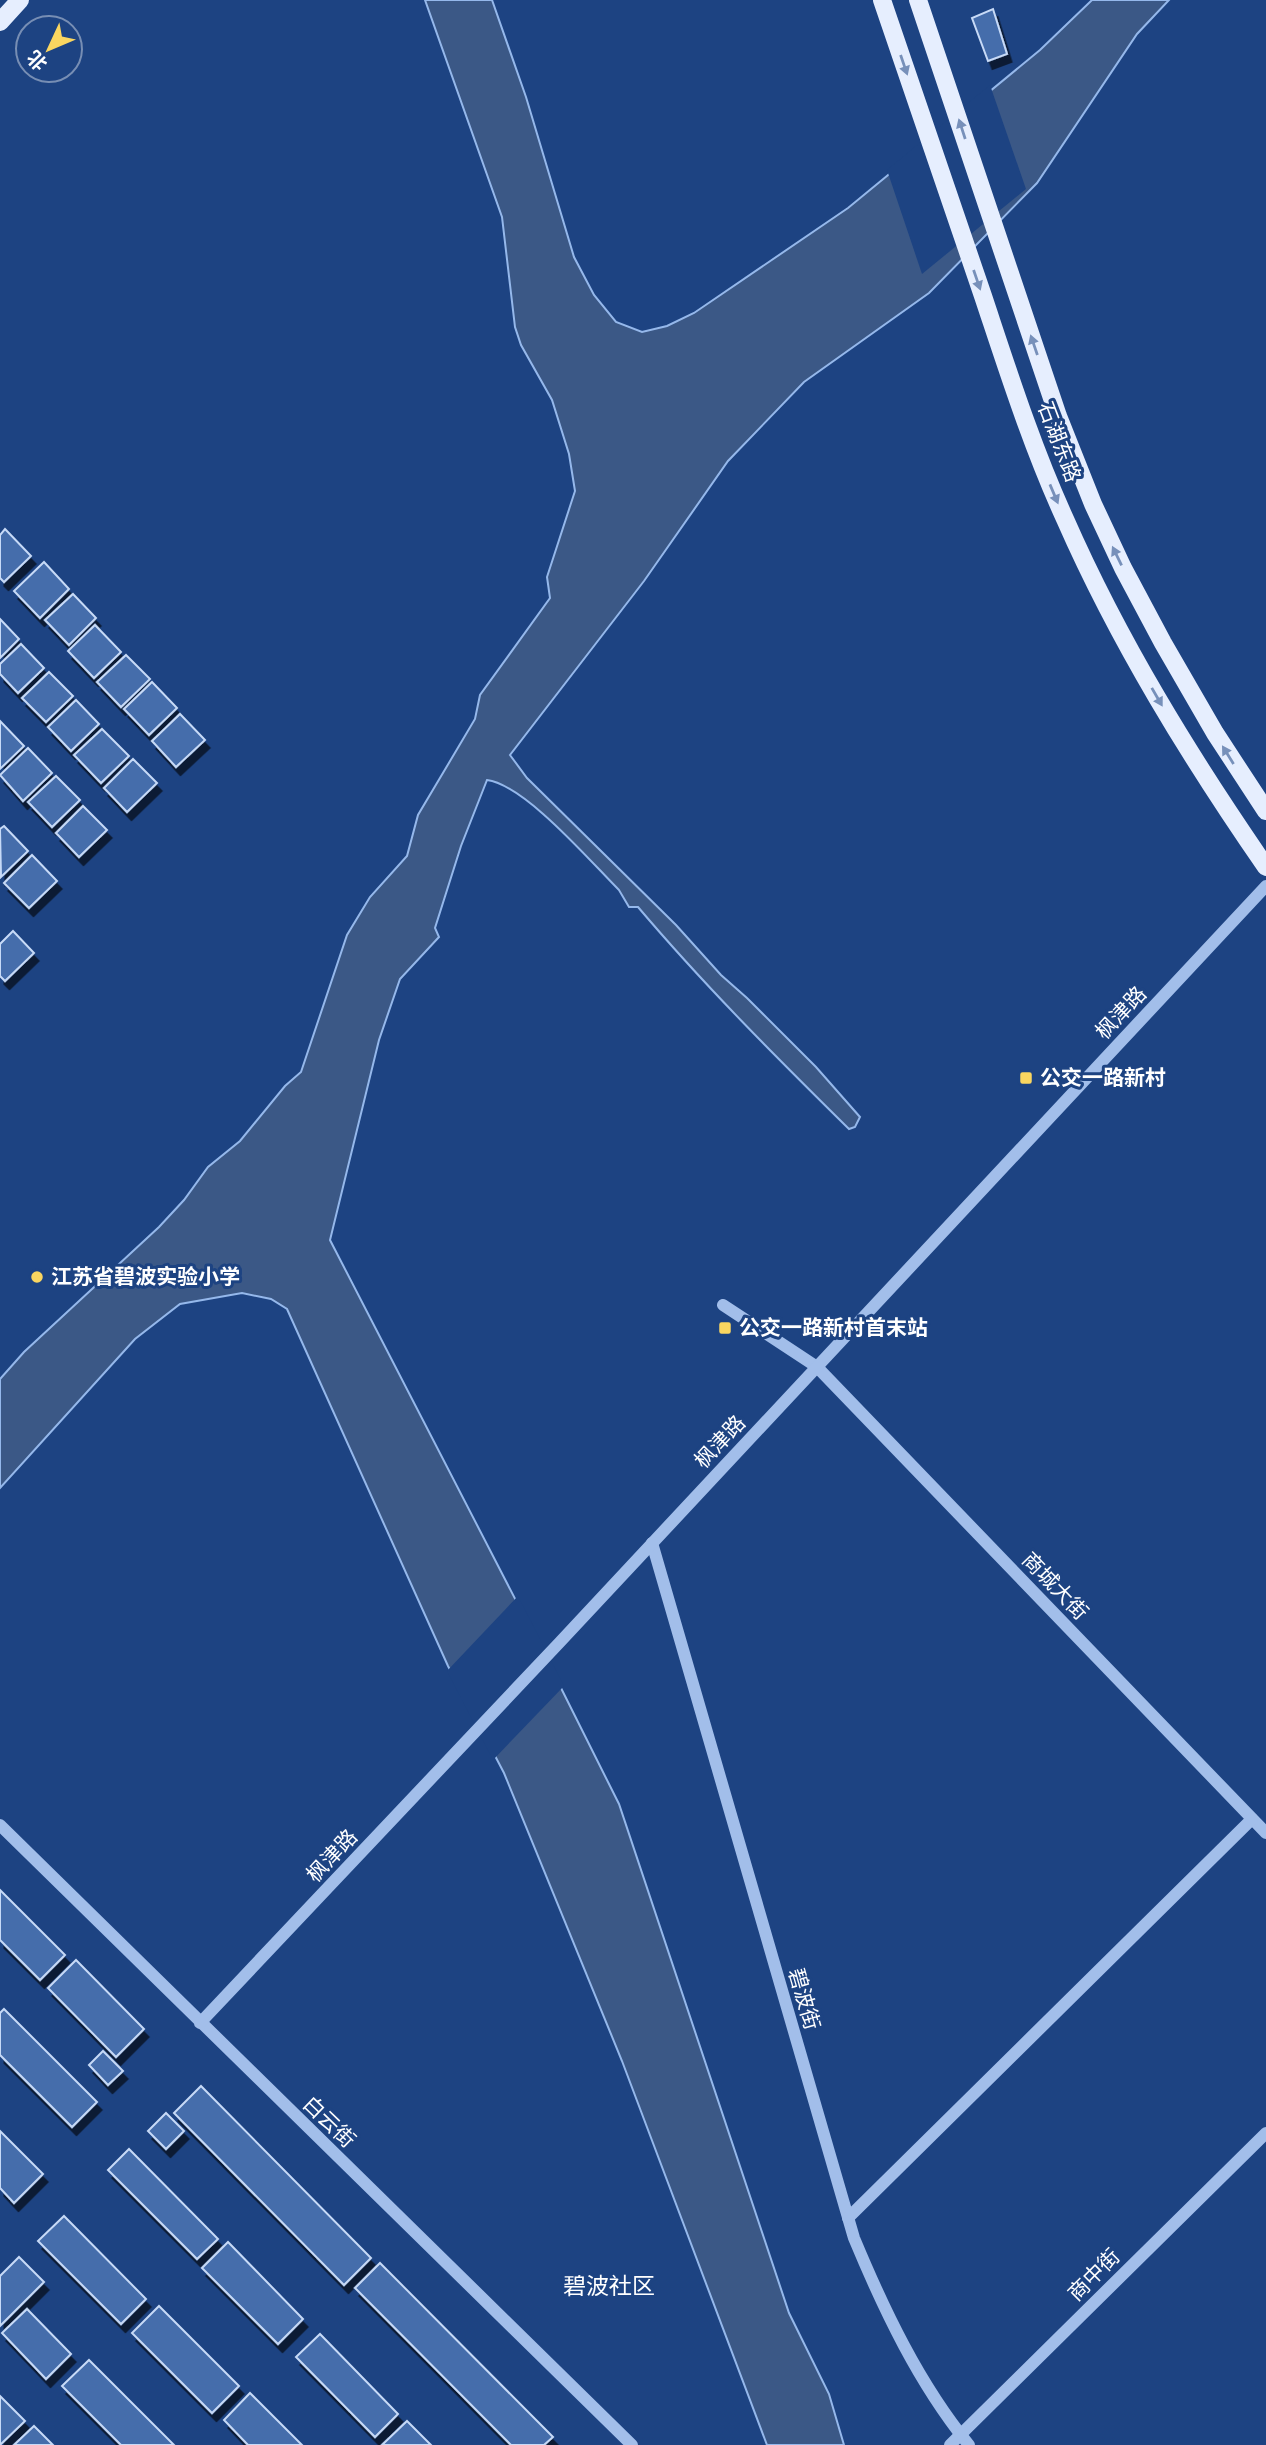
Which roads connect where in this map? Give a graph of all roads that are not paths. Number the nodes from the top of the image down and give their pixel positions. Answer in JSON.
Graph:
{"nodes":[{"id":1,"x":20,"y":0,"type":"edge"},
{"id":2,"x":882,"y":0,"type":"edge"},
{"id":3,"x":918,"y":0,"type":"edge"},
{"id":4,"x":0,"y":22,"type":"edge"},
{"id":5,"x":1266,"y":811,"type":"edge"},
{"id":6,"x":1266,"y":867,"type":"edge"},
{"id":7,"x":1266,"y":886,"type":"edge"},
{"id":8,"x":723,"y":1305,"type":"dead end"},
{"id":9,"x":817,"y":1367,"type":"junction"},
{"id":10,"x":652,"y":1543,"type":"junction"},
{"id":11,"x":1252,"y":1819,"type":"junction"},
{"id":12,"x":0,"y":1825,"type":"edge"},
{"id":13,"x":1266,"y":1833,"type":"edge"},
{"id":14,"x":200,"y":2023,"type":"junction"},
{"id":15,"x":1266,"y":2133,"type":"edge"},
{"id":16,"x":848,"y":2218,"type":"junction"},
{"id":17,"x":964,"y":2440,"type":"edge"},
{"id":18,"x":632,"y":2445,"type":"edge"},
{"id":19,"x":950,"y":2445,"type":"edge"}],
"edges":[{"from":1,"to":4,"type":"main road"},
{"from":2,"to":6,"type":"main road","name":"石湖东路","one_way":true},
{"from":5,"to":3,"type":"main road","name":"石湖东路","one_way":true},
{"from":7,"to":9,"type":"street","name":"枫津路"},
{"from":8,"to":9,"type":"street","name":"商城大街"},
{"from":9,"to":10,"type":"street","name":"枫津路"},
{"from":9,"to":11,"type":"street","name":"商城大街"},
{"from":10,"to":14,"type":"street","name":"枫津路"},
{"from":10,"to":16,"type":"street","name":"碧波街"},
{"from":11,"to":13,"type":"street","name":"商城大街"},
{"from":11,"to":16,"type":"street"},
{"from":12,"to":14,"type":"street","name":"白云街"},
{"from":14,"to":18,"type":"street","name":"白云街"},
{"from":15,"to":17,"type":"street","name":"商中街"},
{"from":16,"to":17,"type":"street","name":"碧波街"},
{"from":17,"to":19,"type":"street","name":"商中街"}]}
